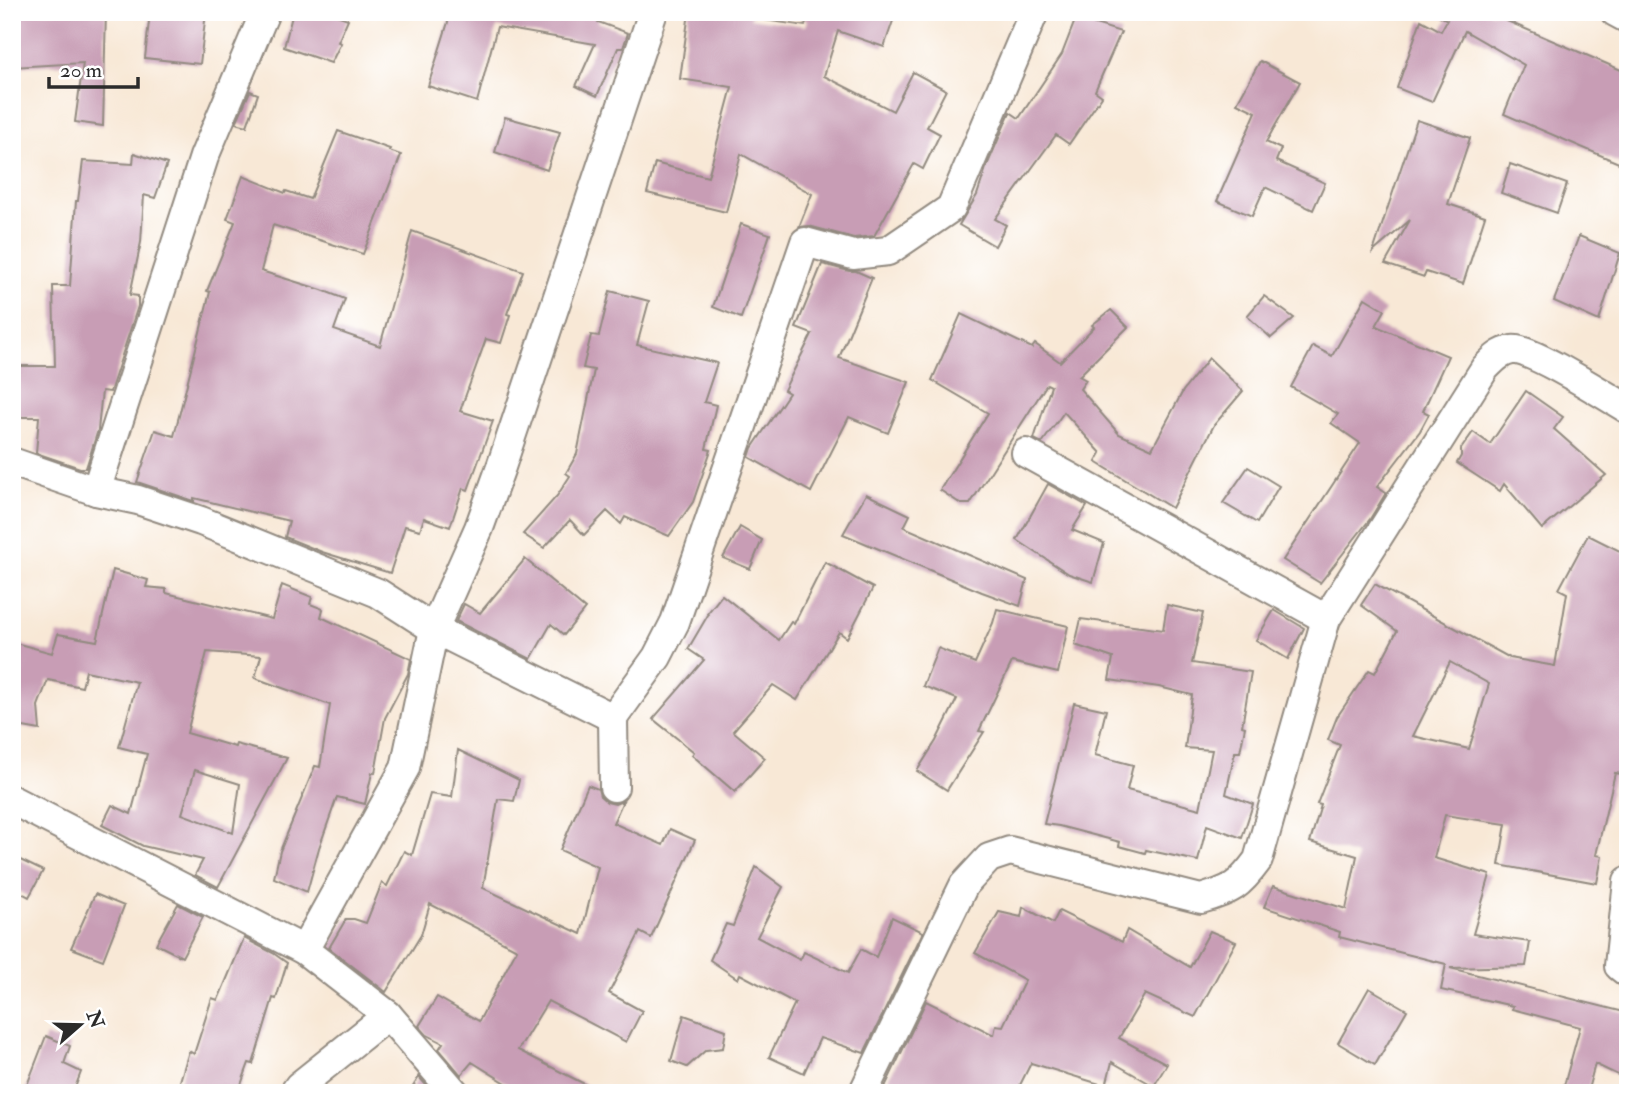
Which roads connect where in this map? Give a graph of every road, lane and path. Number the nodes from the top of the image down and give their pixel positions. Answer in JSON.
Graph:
{"nodes":[{"id":1,"x":265,"y":12,"type":"edge"},
{"id":2,"x":1034,"y":12,"type":"edge"},
{"id":3,"x":1615,"y":12,"type":"edge"},
{"id":4,"x":651,"y":13,"type":"edge"},
{"id":5,"x":1628,"y":19,"type":"edge"},
{"id":6,"x":1628,"y":409,"type":"edge"},
{"id":7,"x":1026,"y":453,"type":"dead end"},
{"id":8,"x":12,"y":462,"type":"edge"},
{"id":9,"x":96,"y":491,"type":"junction"},
{"id":10,"x":1326,"y":619,"type":"junction"},
{"id":11,"x":435,"y":629,"type":"junction"},
{"id":12,"x":613,"y":718,"type":"junction"},
{"id":13,"x":614,"y":787,"type":"dead end"},
{"id":14,"x":12,"y":800,"type":"edge"},
{"id":15,"x":1628,"y":881,"type":"edge"},
{"id":16,"x":304,"y":950,"type":"junction"},
{"id":17,"x":1628,"y":973,"type":"edge"},
{"id":18,"x":388,"y":1015,"type":"junction"},
{"id":19,"x":865,"y":1089,"type":"dead end"},
{"id":20,"x":294,"y":1093,"type":"edge"},
{"id":21,"x":455,"y":1093,"type":"edge"}],
"edges":[{"from":1,"to":9,"type":"street"},
{"from":2,"to":12,"type":"street"},
{"from":3,"to":5,"type":"street"},
{"from":4,"to":11,"type":"street"},
{"from":6,"to":10,"type":"street"},
{"from":7,"to":10,"type":"street"},
{"from":8,"to":9,"type":"street"},
{"from":9,"to":11,"type":"street"},
{"from":10,"to":19,"type":"street"},
{"from":11,"to":12,"type":"street"},
{"from":11,"to":16,"type":"street"},
{"from":12,"to":13,"type":"street"},
{"from":14,"to":16,"type":"street"},
{"from":15,"to":17,"type":"street"},
{"from":16,"to":18,"type":"street"},
{"from":18,"to":20,"type":"street"},
{"from":18,"to":21,"type":"street"}]}
